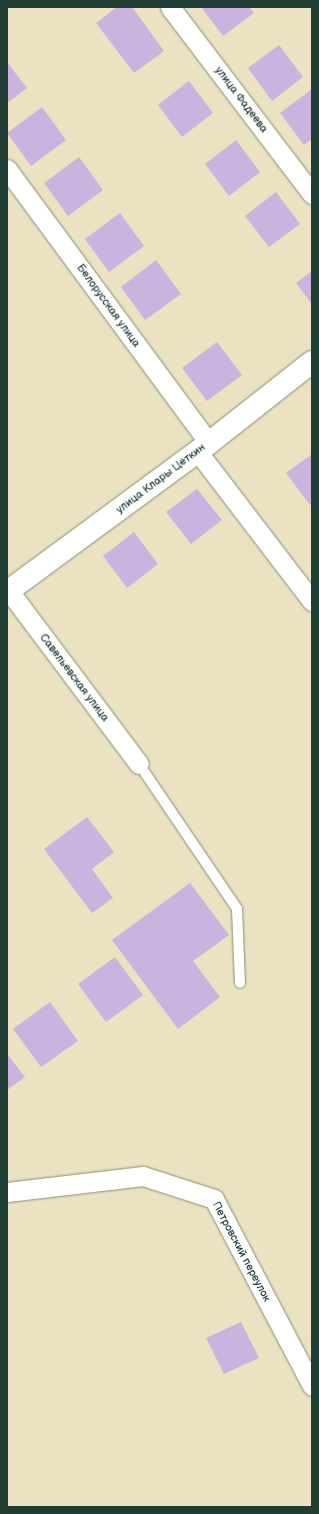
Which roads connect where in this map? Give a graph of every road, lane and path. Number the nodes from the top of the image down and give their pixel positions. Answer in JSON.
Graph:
{"nodes":[{"id":1,"x":170,"y":7,"type":"edge"},
{"id":2,"x":7,"y":169,"type":"edge"},
{"id":3,"x":312,"y":194,"type":"edge"},
{"id":4,"x":312,"y":362,"type":"edge"},
{"id":5,"x":203,"y":447,"type":"junction"},
{"id":6,"x":8,"y":592,"type":"edge"},
{"id":7,"x":312,"y":600,"type":"edge"},
{"id":8,"x":139,"y":764,"type":"joint"},
{"id":9,"x":240,"y":983,"type":"dead end"},
{"id":10,"x":7,"y":1192,"type":"edge"},
{"id":11,"x":312,"y":1386,"type":"edge"}],
"edges":[{"from":1,"to":3,"type":"street","name":"улица Фадеева"},
{"from":2,"to":5,"type":"street","name":"Белорусская улица"},
{"from":4,"to":5,"type":"street","name":"улица Клары Цеткин"},
{"from":5,"to":6,"type":"street","name":"улица Клары Цеткин"},
{"from":5,"to":7,"type":"street","name":"Белорусская улица"},
{"from":6,"to":8,"type":"street","name":"Савельевская улица"},
{"from":8,"to":9,"type":"lane"},
{"from":10,"to":11,"type":"street","name":"Петровский переулок"}]}
